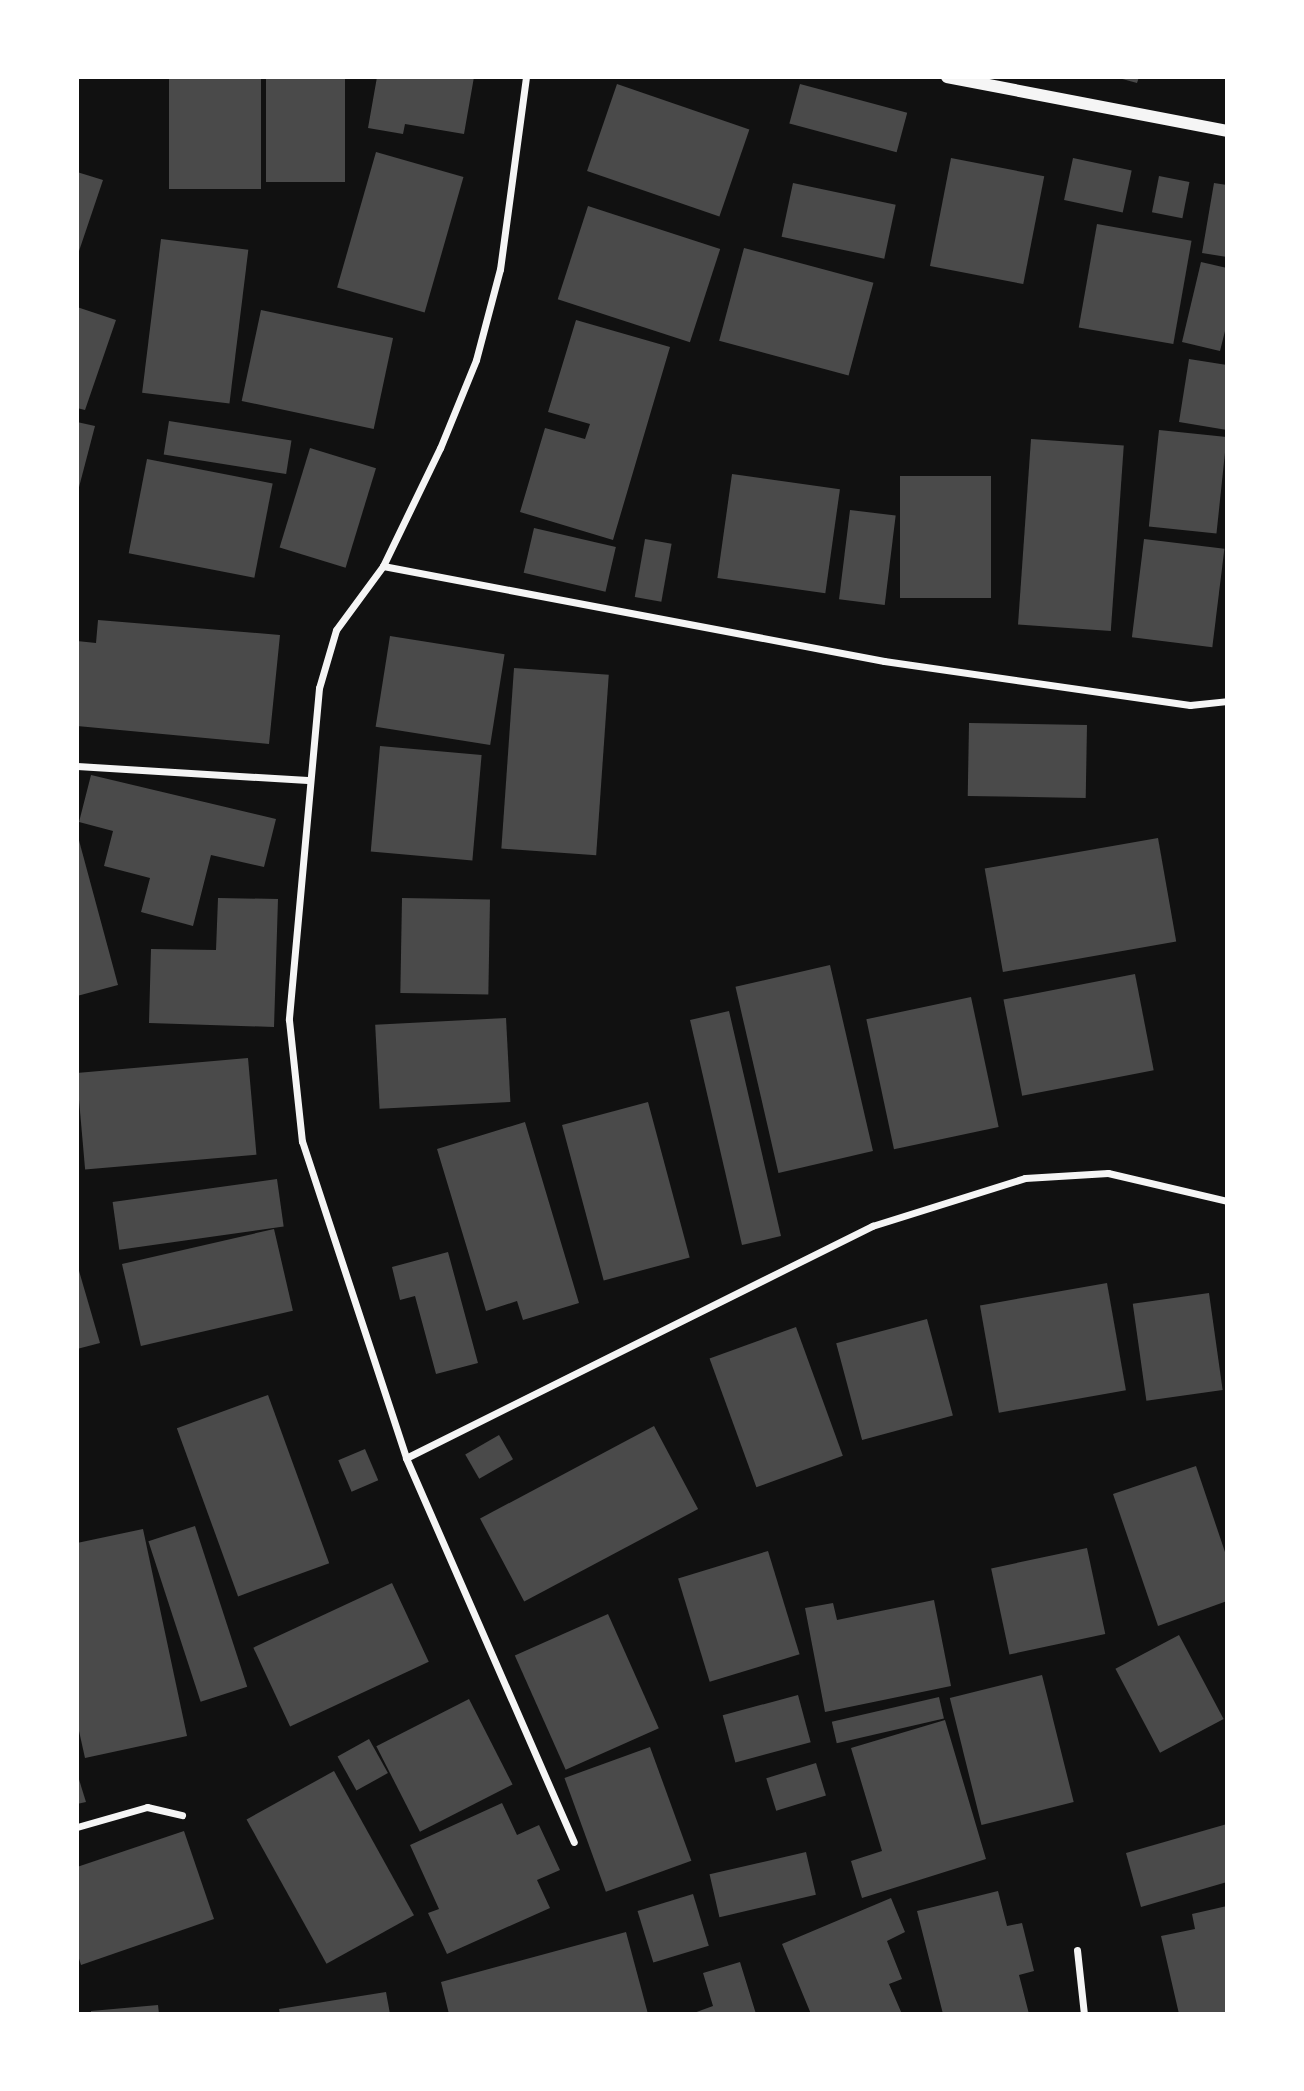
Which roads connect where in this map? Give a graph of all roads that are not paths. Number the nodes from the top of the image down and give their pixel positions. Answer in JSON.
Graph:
{"nodes":[{"id":1,"x":526,"y":77,"type":"edge"},
{"id":2,"x":947,"y":77,"type":"edge"},
{"id":3,"x":1227,"y":131,"type":"edge"},
{"id":4,"x":383,"y":566,"type":"junction"},
{"id":5,"x":1227,"y":701,"type":"edge"},
{"id":6,"x":77,"y":766,"type":"edge"},
{"id":7,"x":308,"y":780,"type":"junction"},
{"id":8,"x":1227,"y":1201,"type":"edge"},
{"id":9,"x":406,"y":1458,"type":"junction"},
{"id":10,"x":182,"y":1815,"type":"dead end"},
{"id":11,"x":77,"y":1827,"type":"edge"},
{"id":12,"x":574,"y":1842,"type":"dead end"},
{"id":13,"x":1077,"y":1950,"type":"dead end"},
{"id":14,"x":1084,"y":2014,"type":"edge"}],
"edges":[{"from":1,"to":4,"type":"street"},
{"from":2,"to":3,"type":"street"},
{"from":4,"to":5,"type":"street"},
{"from":4,"to":7,"type":"street"},
{"from":6,"to":7,"type":"street"},
{"from":7,"to":9,"type":"street"},
{"from":8,"to":9,"type":"street"},
{"from":9,"to":12,"type":"street"},
{"from":10,"to":11,"type":"street"},
{"from":13,"to":14,"type":"street"}]}
